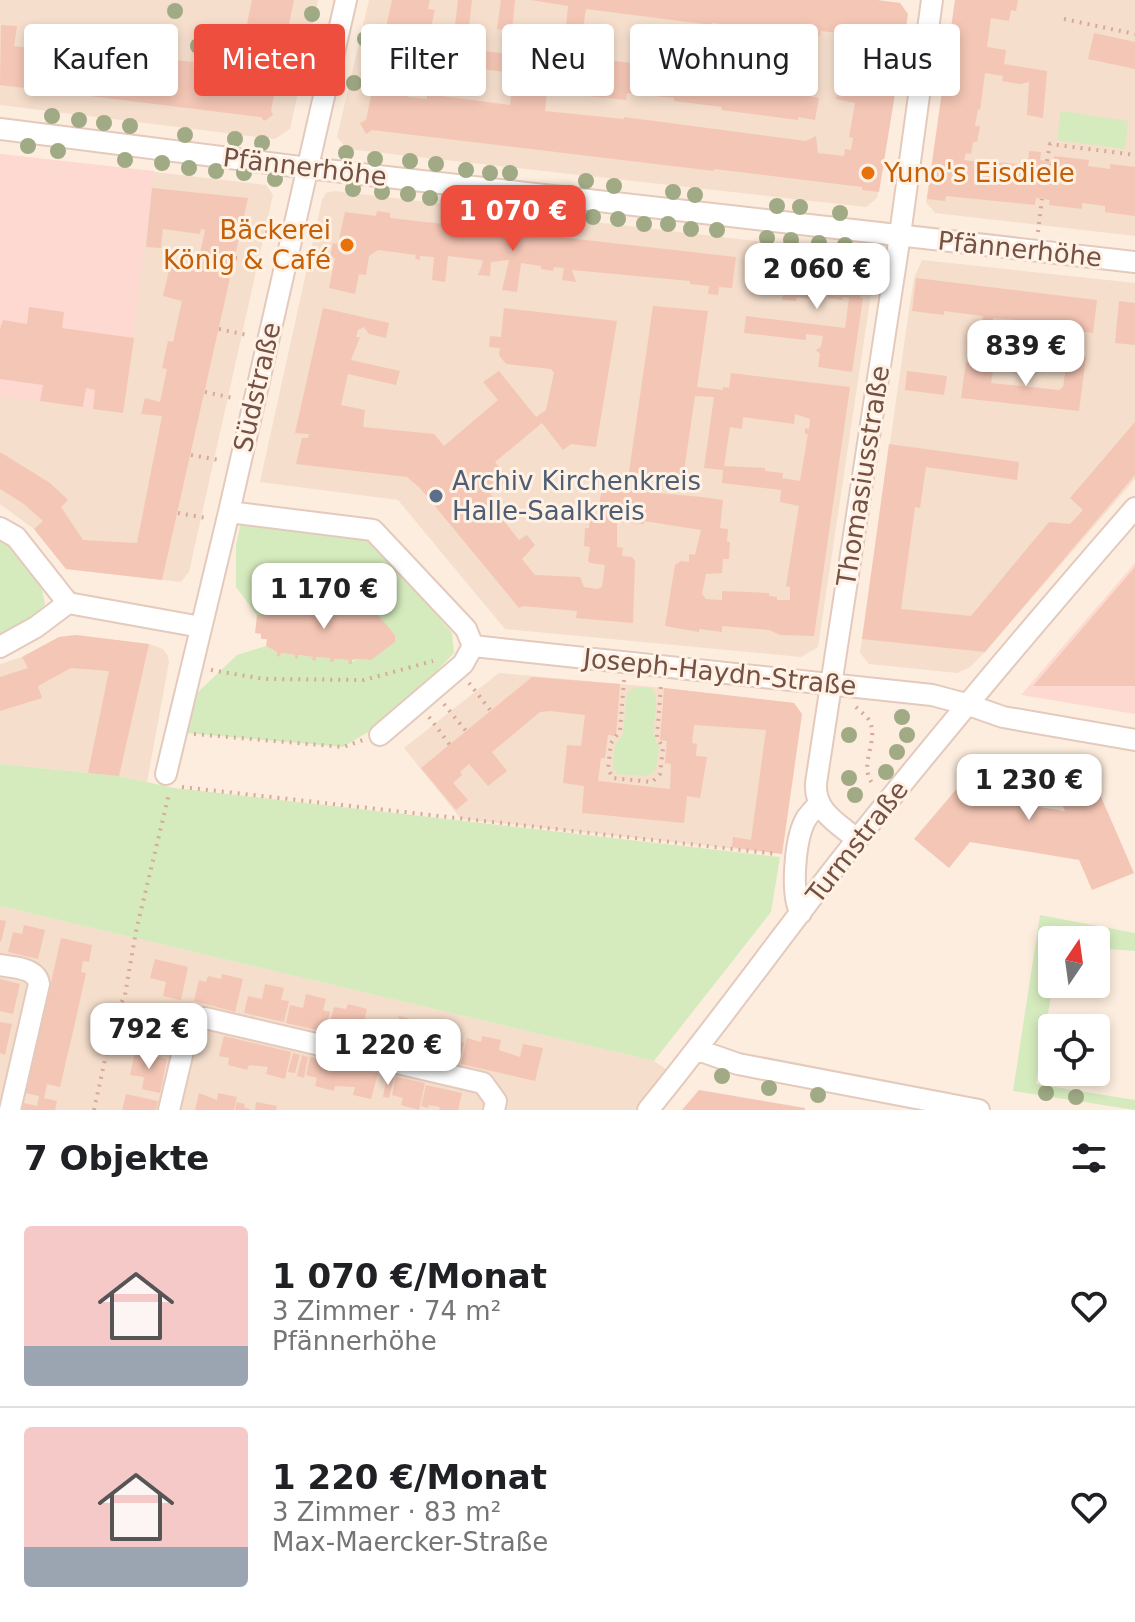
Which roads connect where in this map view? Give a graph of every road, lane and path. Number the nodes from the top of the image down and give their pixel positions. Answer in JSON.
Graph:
{"nodes":[{"id":1,"x":346,"y":0,"type":"edge"},
{"id":2,"x":932,"y":0,"type":"edge"},
{"id":3,"x":1064,"y":19,"type":"dead end"},
{"id":4,"x":1135,"y":34,"type":"edge"},
{"id":5,"x":0,"y":129,"type":"edge"},
{"id":6,"x":1135,"y":155,"type":"edge"},
{"id":7,"x":1047,"y":161,"type":"dead end"},
{"id":8,"x":308,"y":168,"type":"junction"},
{"id":9,"x":1042,"y":199,"type":"dead end"},
{"id":10,"x":242,"y":226,"type":"dead end"},
{"id":11,"x":271,"y":232,"type":"dead end"},
{"id":12,"x":900,"y":235,"type":"junction"},
{"id":13,"x":1035,"y":250,"type":"junction"},
{"id":14,"x":235,"y":258,"type":"dead end"},
{"id":15,"x":1135,"y":262,"type":"edge"},
{"id":16,"x":263,"y":265,"type":"dead end"},
{"id":17,"x":219,"y":329,"type":"dead end"},
{"id":18,"x":247,"y":335,"type":"dead end"},
{"id":19,"x":205,"y":392,"type":"dead end"},
{"id":20,"x":233,"y":398,"type":"dead end"},
{"id":21,"x":191,"y":455,"type":"dead end"},
{"id":22,"x":219,"y":460,"type":"dead end"},
{"id":23,"x":1135,"y":508,"type":"edge"},
{"id":24,"x":229,"y":512,"type":"junction"},
{"id":25,"x":178,"y":513,"type":"dead end"},
{"id":26,"x":206,"y":518,"type":"dead end"},
{"id":27,"x":0,"y":528,"type":"edge"},
{"id":28,"x":68,"y":603,"type":"junction"},
{"id":29,"x":201,"y":627,"type":"junction"},
{"id":30,"x":473,"y":646,"type":"junction"},
{"id":31,"x":0,"y":647,"type":"edge"},
{"id":32,"x":625,"y":662,"type":"junction"},
{"id":33,"x":662,"y":666,"type":"junction"},
{"id":34,"x":457,"y":669,"type":"junction"},
{"id":35,"x":211,"y":670,"type":"dead end"},
{"id":36,"x":831,"y":684,"type":"junction"},
{"id":37,"x":425,"y":696,"type":"junction"},
{"id":38,"x":966,"y":704,"type":"junction"},
{"id":39,"x":491,"y":711,"type":"dead end"},
{"id":40,"x":466,"y":731,"type":"dead end"},
{"id":41,"x":175,"y":732,"type":"junction"},
{"id":42,"x":380,"y":735,"type":"joint"},
{"id":43,"x":1135,"y":740,"type":"edge"},
{"id":44,"x":450,"y":745,"type":"dead end"},
{"id":45,"x":166,"y":774,"type":"dead end"},
{"id":46,"x":890,"y":799,"type":"junction"},
{"id":47,"x":818,"y":804,"type":"junction"},
{"id":48,"x":857,"y":839,"type":"junction"},
{"id":49,"x":798,"y":857,"type":"junction"},
{"id":50,"x":801,"y":913,"type":"junction"},
{"id":51,"x":0,"y":965,"type":"edge"},
{"id":52,"x":698,"y":1050,"type":"junction"},
{"id":53,"x":911,"y":1104,"type":"edge"},
{"id":54,"x":10,"y":1110,"type":"edge"},
{"id":55,"x":94,"y":1110,"type":"edge"},
{"id":56,"x":169,"y":1110,"type":"edge"},
{"id":57,"x":494,"y":1110,"type":"edge"},
{"id":58,"x":648,"y":1110,"type":"edge"},
{"id":59,"x":979,"y":1110,"type":"edge"}],
"edges":[{"from":1,"to":8,"type":"street","name":"Südstraße"},
{"from":2,"to":12,"type":"street","name":"Thomasiusstraße"},
{"from":3,"to":4,"type":"path"},
{"from":5,"to":8,"type":"street","name":"Pfännerhöhe"},
{"from":6,"to":7,"type":"path"},
{"from":8,"to":12,"type":"street","name":"Pfännerhöhe"},
{"from":8,"to":24,"type":"street","name":"Südstraße"},
{"from":9,"to":13,"type":"path"},
{"from":10,"to":11,"type":"path"},
{"from":12,"to":13,"type":"street","name":"Pfännerhöhe"},
{"from":12,"to":36,"type":"street","name":"Thomasiusstraße"},
{"from":13,"to":15,"type":"street","name":"Pfännerhöhe"},
{"from":14,"to":16,"type":"path"},
{"from":17,"to":18,"type":"path"},
{"from":19,"to":20,"type":"path"},
{"from":21,"to":22,"type":"path"},
{"from":23,"to":38,"type":"street","name":"Turmstraße"},
{"from":24,"to":29,"type":"street","name":"Südstraße"},
{"from":24,"to":30,"type":"street"},
{"from":25,"to":26,"type":"path"},
{"from":27,"to":28,"type":"street"},
{"from":28,"to":29,"type":"street"},
{"from":28,"to":31,"type":"street"},
{"from":29,"to":41,"type":"street","name":"Südstraße"},
{"from":30,"to":32,"type":"street","name":"Joseph-Haydn-Straße"},
{"from":30,"to":34,"type":"street"},
{"from":30,"to":35,"type":"path"},
{"from":32,"to":33,"type":"street","name":"Joseph-Haydn-Straße"},
{"from":32,"to":33,"type":"path"},
{"from":33,"to":36,"type":"street","name":"Joseph-Haydn-Straße"},
{"from":34,"to":37,"type":"street"},
{"from":34,"to":39,"type":"path"},
{"from":36,"to":38,"type":"street","name":"Joseph-Haydn-Straße"},
{"from":36,"to":46,"type":"path"},
{"from":36,"to":47,"type":"street","name":"Thomasiusstraße"},
{"from":37,"to":40,"type":"path"},
{"from":37,"to":42,"type":"street"},
{"from":37,"to":44,"type":"path"},
{"from":38,"to":43,"type":"street","name":"Joseph-Haydn-Straße"},
{"from":38,"to":46,"type":"street","name":"Turmstraße"},
{"from":41,"to":42,"type":"path"},
{"from":41,"to":45,"type":"street","name":"Südstraße"},
{"from":46,"to":48,"type":"street","name":"Turmstraße"},
{"from":47,"to":48,"type":"street"},
{"from":47,"to":49,"type":"street"},
{"from":48,"to":50,"type":"street","name":"Turmstraße"},
{"from":49,"to":50,"type":"street"},
{"from":49,"to":55,"type":"path"},
{"from":50,"to":52,"type":"street","name":"Turmstraße"},
{"from":51,"to":54,"type":"street"},
{"from":52,"to":53,"type":"street"},
{"from":52,"to":58,"type":"street","name":"Turmstraße"},
{"from":53,"to":59,"type":"street"},
{"from":56,"to":57,"type":"street"}]}
